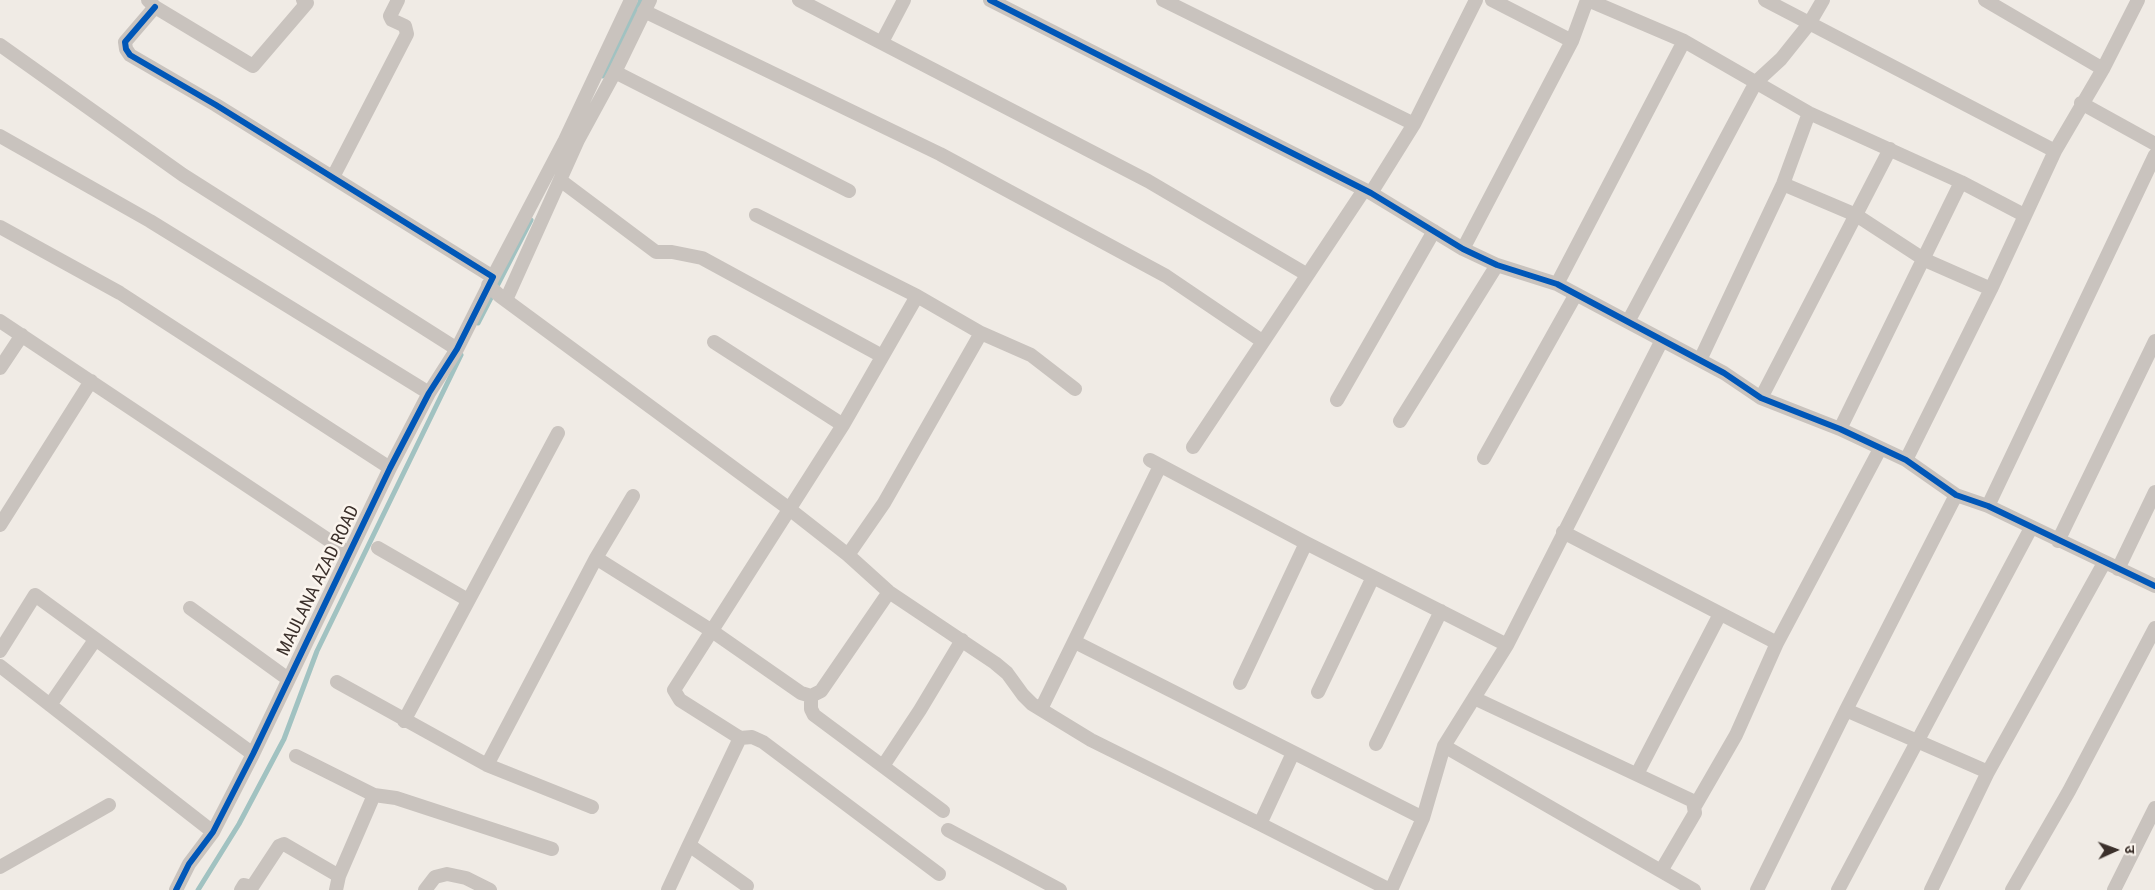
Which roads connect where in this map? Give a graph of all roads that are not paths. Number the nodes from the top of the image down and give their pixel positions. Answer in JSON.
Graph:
{"nodes":[{"id":1,"x":303,"y":0,"type":"edge"},
{"id":2,"x":398,"y":0,"type":"edge"},
{"id":3,"x":631,"y":0,"type":"edge"},
{"id":4,"x":799,"y":0,"type":"edge"},
{"id":5,"x":904,"y":0,"type":"edge"},
{"id":6,"x":990,"y":0,"type":"edge"},
{"id":7,"x":1163,"y":0,"type":"edge"},
{"id":8,"x":1476,"y":0,"type":"edge"},
{"id":9,"x":1492,"y":0,"type":"edge"},
{"id":10,"x":1588,"y":0,"type":"edge"},
{"id":11,"x":1764,"y":0,"type":"edge"},
{"id":12,"x":1822,"y":0,"type":"edge"},
{"id":13,"x":1985,"y":0,"type":"edge"},
{"id":14,"x":2138,"y":0,"type":"edge"},
{"id":15,"x":152,"y":4,"type":"edge"},
{"id":16,"x":647,"y":5,"type":"edge"},
{"id":17,"x":1809,"y":24,"type":"junction"},
{"id":18,"x":1572,"y":41,"type":"junction"},
{"id":19,"x":1684,"y":41,"type":"junction"},
{"id":20,"x":882,"y":42,"type":"junction"},
{"id":21,"x":0,"y":45,"type":"edge"},
{"id":22,"x":2103,"y":69,"type":"junction"},
{"id":23,"x":615,"y":72,"type":"junction"},
{"id":24,"x":1756,"y":82,"type":"junction"},
{"id":25,"x":2081,"y":103,"type":"junction"},
{"id":26,"x":1809,"y":113,"type":"junction"},
{"id":27,"x":1414,"y":124,"type":"junction"},
{"id":28,"x":0,"y":136,"type":"edge"},
{"id":29,"x":2155,"y":144,"type":"edge"},
{"id":30,"x":1890,"y":149,"type":"junction"},
{"id":31,"x":2054,"y":151,"type":"junction"},
{"id":32,"x":2155,"y":155,"type":"edge"},
{"id":33,"x":332,"y":177,"type":"junction"},
{"id":34,"x":560,"y":180,"type":"junction"},
{"id":35,"x":1961,"y":182,"type":"junction"},
{"id":36,"x":1783,"y":184,"type":"junction"},
{"id":37,"x":849,"y":191,"type":"dead end"},
{"id":38,"x":1368,"y":191,"type":"junction"},
{"id":39,"x":756,"y":214,"type":"dead end"},
{"id":40,"x":1856,"y":216,"type":"junction"},
{"id":41,"x":2024,"y":216,"type":"junction"},
{"id":42,"x":0,"y":227,"type":"edge"},
{"id":43,"x":1434,"y":231,"type":"junction"},
{"id":44,"x":1463,"y":249,"type":"junction"},
{"id":45,"x":1925,"y":260,"type":"junction"},
{"id":46,"x":1497,"y":265,"type":"junction"},
{"id":47,"x":1306,"y":274,"type":"junction"},
{"id":48,"x":1557,"y":284,"type":"junction"},
{"id":49,"x":496,"y":289,"type":"junction"},
{"id":50,"x":1991,"y":289,"type":"junction"},
{"id":51,"x":1576,"y":294,"type":"junction"},
{"id":52,"x":917,"y":296,"type":"junction"},
{"id":53,"x":1629,"y":320,"type":"junction"},
{"id":54,"x":0,"y":321,"type":"edge"},
{"id":55,"x":981,"y":334,"type":"junction"},
{"id":56,"x":22,"y":335,"type":"junction"},
{"id":57,"x":1662,"y":340,"type":"junction"},
{"id":58,"x":1262,"y":341,"type":"junction"},
{"id":59,"x":2155,"y":341,"type":"edge"},
{"id":60,"x":714,"y":342,"type":"dead end"},
{"id":61,"x":457,"y":349,"type":"junction"},
{"id":62,"x":882,"y":356,"type":"junction"},
{"id":63,"x":1700,"y":360,"type":"junction"},
{"id":64,"x":0,"y":368,"type":"edge"},
{"id":65,"x":91,"y":381,"type":"junction"},
{"id":66,"x":1075,"y":389,"type":"dead end"},
{"id":67,"x":429,"y":393,"type":"junction"},
{"id":68,"x":1761,"y":398,"type":"junction"},
{"id":69,"x":1337,"y":400,"type":"dead end"},
{"id":70,"x":1400,"y":421,"type":"dead end"},
{"id":71,"x":843,"y":425,"type":"junction"},
{"id":72,"x":1840,"y":429,"type":"junction"},
{"id":73,"x":558,"y":434,"type":"dead end"},
{"id":74,"x":1193,"y":447,"type":"dead end"},
{"id":75,"x":1880,"y":448,"type":"junction"},
{"id":76,"x":1484,"y":458,"type":"dead end"},
{"id":77,"x":1906,"y":460,"type":"junction"},
{"id":78,"x":390,"y":468,"type":"junction"},
{"id":79,"x":2155,"y":492,"type":"edge"},
{"id":80,"x":1956,"y":495,"type":"junction"},
{"id":81,"x":633,"y":496,"type":"dead end"},
{"id":82,"x":1988,"y":506,"type":"junction"},
{"id":83,"x":788,"y":508,"type":"junction"},
{"id":84,"x":0,"y":525,"type":"edge"},
{"id":85,"x":2031,"y":528,"type":"junction"},
{"id":86,"x":1563,"y":532,"type":"junction"},
{"id":87,"x":2058,"y":541,"type":"junction"},
{"id":88,"x":1306,"y":543,"type":"junction"},
{"id":89,"x":378,"y":548,"type":"dead end"},
{"id":90,"x":348,"y":553,"type":"junction"},
{"id":91,"x":848,"y":555,"type":"junction"},
{"id":92,"x":596,"y":558,"type":"junction"},
{"id":93,"x":2104,"y":563,"type":"junction"},
{"id":94,"x":2118,"y":569,"type":"junction"},
{"id":95,"x":1373,"y":577,"type":"junction"},
{"id":96,"x":2155,"y":586,"type":"edge"},
{"id":97,"x":889,"y":592,"type":"junction"},
{"id":98,"x":468,"y":600,"type":"junction"},
{"id":99,"x":190,"y":608,"type":"dead end"},
{"id":100,"x":1441,"y":611,"type":"junction"},
{"id":101,"x":1720,"y":614,"type":"junction"},
{"id":102,"x":2155,"y":628,"type":"edge"},
{"id":103,"x":712,"y":631,"type":"junction"},
{"id":104,"x":95,"y":640,"type":"junction"},
{"id":105,"x":962,"y":640,"type":"junction"},
{"id":106,"x":1074,"y":642,"type":"junction"},
{"id":107,"x":1777,"y":644,"type":"junction"},
{"id":108,"x":1507,"y":645,"type":"junction"},
{"id":109,"x":0,"y":651,"type":"edge"},
{"id":110,"x":0,"y":666,"type":"edge"},
{"id":111,"x":288,"y":679,"type":"junction"},
{"id":112,"x":337,"y":682,"type":"dead end"},
{"id":113,"x":1240,"y":683,"type":"dead end"},
{"id":114,"x":1318,"y":692,"type":"dead end"},
{"id":115,"x":811,"y":696,"type":"junction"},
{"id":116,"x":1474,"y":698,"type":"junction"},
{"id":117,"x":50,"y":705,"type":"junction"},
{"id":118,"x":1041,"y":709,"type":"junction"},
{"id":119,"x":1846,"y":710,"type":"junction"},
{"id":120,"x":404,"y":720,"type":"junction"},
{"id":121,"x":740,"y":738,"type":"junction"},
{"id":122,"x":1920,"y":741,"type":"junction"},
{"id":123,"x":1376,"y":744,"type":"dead end"},
{"id":124,"x":1444,"y":746,"type":"junction"},
{"id":125,"x":1293,"y":753,"type":"junction"},
{"id":126,"x":253,"y":754,"type":"junction"},
{"id":127,"x":296,"y":756,"type":"dead end"},
{"id":128,"x":487,"y":765,"type":"junction"},
{"id":129,"x":882,"y":766,"type":"junction"},
{"id":130,"x":1988,"y":772,"type":"junction"},
{"id":131,"x":1637,"y":774,"type":"junction"},
{"id":132,"x":374,"y":795,"type":"junction"},
{"id":133,"x":109,"y":805,"type":"dead end"},
{"id":134,"x":1695,"y":806,"type":"junction"},
{"id":135,"x":592,"y":807,"type":"dead end"},
{"id":136,"x":2155,"y":808,"type":"edge"},
{"id":137,"x":943,"y":810,"type":"dead end"},
{"id":138,"x":1423,"y":818,"type":"junction"},
{"id":139,"x":1260,"y":824,"type":"junction"},
{"id":140,"x":948,"y":830,"type":"dead end"},
{"id":141,"x":213,"y":832,"type":"junction"},
{"id":142,"x":689,"y":845,"type":"junction"},
{"id":143,"x":552,"y":849,"type":"dead end"},
{"id":144,"x":0,"y":866,"type":"edge"},
{"id":145,"x":1661,"y":871,"type":"junction"},
{"id":146,"x":939,"y":874,"type":"dead end"},
{"id":147,"x":338,"y":883,"type":"edge"},
{"id":148,"x":747,"y":886,"type":"dead end"},
{"id":149,"x":176,"y":890,"type":"edge"},
{"id":150,"x":241,"y":890,"type":"edge"},
{"id":151,"x":425,"y":890,"type":"edge"},
{"id":152,"x":490,"y":890,"type":"edge"},
{"id":153,"x":668,"y":890,"type":"edge"},
{"id":154,"x":1060,"y":890,"type":"edge"},
{"id":155,"x":1391,"y":890,"type":"edge"},
{"id":156,"x":1694,"y":890,"type":"edge"},
{"id":157,"x":1757,"y":890,"type":"edge"},
{"id":158,"x":1838,"y":890,"type":"edge"},
{"id":159,"x":1931,"y":890,"type":"edge"},
{"id":160,"x":2012,"y":890,"type":"edge"},
{"id":161,"x":2114,"y":890,"type":"edge"}],
"edges":[{"from":1,"to":15,"type":"street"},
{"from":2,"to":33,"type":"street"},
{"from":3,"to":49,"type":"street"},
{"from":4,"to":20,"type":"street"},
{"from":5,"to":20,"type":"street"},
{"from":6,"to":38,"type":"street"},
{"from":7,"to":27,"type":"street"},
{"from":8,"to":27,"type":"street"},
{"from":9,"to":18,"type":"street"},
{"from":10,"to":18,"type":"street"},
{"from":10,"to":19,"type":"street"},
{"from":11,"to":17,"type":"street"},
{"from":12,"to":17,"type":"street"},
{"from":13,"to":22,"type":"street"},
{"from":14,"to":22,"type":"street"},
{"from":15,"to":33,"type":"street"},
{"from":16,"to":23,"type":"street"},
{"from":16,"to":58,"type":"street"},
{"from":17,"to":24,"type":"street"},
{"from":17,"to":31,"type":"street"},
{"from":18,"to":44,"type":"street"},
{"from":19,"to":24,"type":"street"},
{"from":19,"to":48,"type":"street"},
{"from":20,"to":47,"type":"street"},
{"from":21,"to":61,"type":"street"},
{"from":22,"to":25,"type":"street"},
{"from":23,"to":34,"type":"street"},
{"from":23,"to":37,"type":"street"},
{"from":24,"to":26,"type":"street"},
{"from":24,"to":53,"type":"street"},
{"from":25,"to":29,"type":"street"},
{"from":25,"to":31,"type":"street"},
{"from":26,"to":30,"type":"street"},
{"from":26,"to":36,"type":"street"},
{"from":27,"to":38,"type":"street"},
{"from":28,"to":67,"type":"street"},
{"from":30,"to":35,"type":"street"},
{"from":30,"to":40,"type":"street"},
{"from":31,"to":41,"type":"street"},
{"from":32,"to":82,"type":"street"},
{"from":33,"to":49,"type":"street"},
{"from":34,"to":49,"type":"street"},
{"from":34,"to":62,"type":"street"},
{"from":35,"to":41,"type":"street"},
{"from":35,"to":45,"type":"street"},
{"from":36,"to":40,"type":"street"},
{"from":36,"to":63,"type":"street"},
{"from":38,"to":43,"type":"street"},
{"from":38,"to":47,"type":"street"},
{"from":39,"to":52,"type":"street"},
{"from":40,"to":45,"type":"street"},
{"from":40,"to":68,"type":"street"},
{"from":41,"to":50,"type":"street"},
{"from":42,"to":78,"type":"street"},
{"from":43,"to":44,"type":"street"},
{"from":43,"to":69,"type":"street"},
{"from":44,"to":46,"type":"street"},
{"from":45,"to":50,"type":"street"},
{"from":45,"to":72,"type":"street"},
{"from":46,"to":48,"type":"street"},
{"from":46,"to":70,"type":"street"},
{"from":47,"to":58,"type":"street"},
{"from":48,"to":51,"type":"street"},
{"from":49,"to":61,"type":"street","name":"MAULANA AZAD ROAD"},
{"from":49,"to":83,"type":"street"},
{"from":50,"to":77,"type":"street"},
{"from":51,"to":53,"type":"street"},
{"from":51,"to":76,"type":"street"},
{"from":52,"to":55,"type":"street"},
{"from":52,"to":62,"type":"street"},
{"from":53,"to":57,"type":"street"},
{"from":54,"to":56,"type":"street"},
{"from":55,"to":66,"type":"street"},
{"from":55,"to":91,"type":"street"},
{"from":56,"to":64,"type":"street"},
{"from":56,"to":65,"type":"street"},
{"from":57,"to":63,"type":"street"},
{"from":57,"to":86,"type":"street"},
{"from":58,"to":74,"type":"street"},
{"from":59,"to":87,"type":"street"},
{"from":60,"to":71,"type":"street"},
{"from":61,"to":67,"type":"street","name":"MAULANA AZAD ROAD"},
{"from":62,"to":71,"type":"street"},
{"from":63,"to":68,"type":"street"},
{"from":65,"to":84,"type":"street"},
{"from":65,"to":90,"type":"street"},
{"from":67,"to":78,"type":"street","name":"MAULANA AZAD ROAD"},
{"from":68,"to":72,"type":"street"},
{"from":71,"to":83,"type":"street"},
{"from":72,"to":75,"type":"street"},
{"from":73,"to":98,"type":"street"},
{"from":75,"to":77,"type":"street"},
{"from":75,"to":107,"type":"street"},
{"from":77,"to":80,"type":"street"},
{"from":78,"to":90,"type":"street","name":"MAULANA AZAD ROAD"},
{"from":79,"to":94,"type":"street"},
{"from":80,"to":82,"type":"street"},
{"from":80,"to":119,"type":"street"},
{"from":81,"to":92,"type":"street"},
{"from":82,"to":85,"type":"street"},
{"from":83,"to":91,"type":"street"},
{"from":83,"to":103,"type":"street"},
{"from":85,"to":87,"type":"street"},
{"from":85,"to":122,"type":"street"},
{"from":86,"to":101,"type":"street"},
{"from":86,"to":108,"type":"street"},
{"from":87,"to":93,"type":"street"},
{"from":88,"to":95,"type":"street"},
{"from":88,"to":106,"type":"street"},
{"from":88,"to":113,"type":"street"},
{"from":89,"to":98,"type":"street"},
{"from":90,"to":111,"type":"street","name":"MAULANA AZAD ROAD"},
{"from":91,"to":97,"type":"street"},
{"from":92,"to":103,"type":"street"},
{"from":92,"to":128,"type":"street"},
{"from":93,"to":94,"type":"street"},
{"from":93,"to":130,"type":"street"},
{"from":94,"to":96,"type":"street"},
{"from":95,"to":100,"type":"street"},
{"from":95,"to":114,"type":"street"},
{"from":97,"to":105,"type":"street"},
{"from":97,"to":115,"type":"street"},
{"from":98,"to":120,"type":"street"},
{"from":99,"to":111,"type":"street"},
{"from":100,"to":108,"type":"street"},
{"from":100,"to":123,"type":"street"},
{"from":101,"to":107,"type":"street"},
{"from":101,"to":131,"type":"street"},
{"from":102,"to":160,"type":"street"},
{"from":103,"to":115,"type":"street"},
{"from":103,"to":121,"type":"street"},
{"from":104,"to":109,"type":"street"},
{"from":104,"to":117,"type":"street"},
{"from":104,"to":126,"type":"street"},
{"from":105,"to":118,"type":"street"},
{"from":105,"to":129,"type":"street"},
{"from":106,"to":118,"type":"street"},
{"from":106,"to":125,"type":"street"},
{"from":107,"to":134,"type":"street"},
{"from":108,"to":116,"type":"street"},
{"from":110,"to":117,"type":"street"},
{"from":111,"to":126,"type":"street","name":"MAULANA AZAD ROAD"},
{"from":112,"to":120,"type":"street"},
{"from":115,"to":129,"type":"street"},
{"from":116,"to":124,"type":"street"},
{"from":116,"to":131,"type":"street"},
{"from":117,"to":141,"type":"street"},
{"from":118,"to":139,"type":"street"},
{"from":119,"to":122,"type":"street"},
{"from":119,"to":157,"type":"street"},
{"from":120,"to":128,"type":"street"},
{"from":121,"to":142,"type":"street"},
{"from":121,"to":146,"type":"street"},
{"from":122,"to":130,"type":"street"},
{"from":122,"to":158,"type":"street"},
{"from":124,"to":138,"type":"street"},
{"from":124,"to":145,"type":"street"},
{"from":125,"to":138,"type":"street"},
{"from":125,"to":139,"type":"street"},
{"from":126,"to":141,"type":"street","name":"MAULANA AZAD ROAD"},
{"from":127,"to":132,"type":"street"},
{"from":128,"to":135,"type":"street"},
{"from":129,"to":137,"type":"street"},
{"from":130,"to":159,"type":"street"},
{"from":131,"to":134,"type":"street"},
{"from":132,"to":143,"type":"street"},
{"from":132,"to":147,"type":"street"},
{"from":133,"to":144,"type":"street"},
{"from":134,"to":145,"type":"street"},
{"from":136,"to":161,"type":"street"},
{"from":138,"to":155,"type":"street"},
{"from":139,"to":155,"type":"street"},
{"from":140,"to":154,"type":"street"},
{"from":141,"to":149,"type":"street","name":"MAULANA AZAD ROAD"},
{"from":142,"to":148,"type":"street"},
{"from":142,"to":153,"type":"street"},
{"from":145,"to":156,"type":"street"},
{"from":147,"to":150,"type":"street"},
{"from":151,"to":152,"type":"street"}]}
